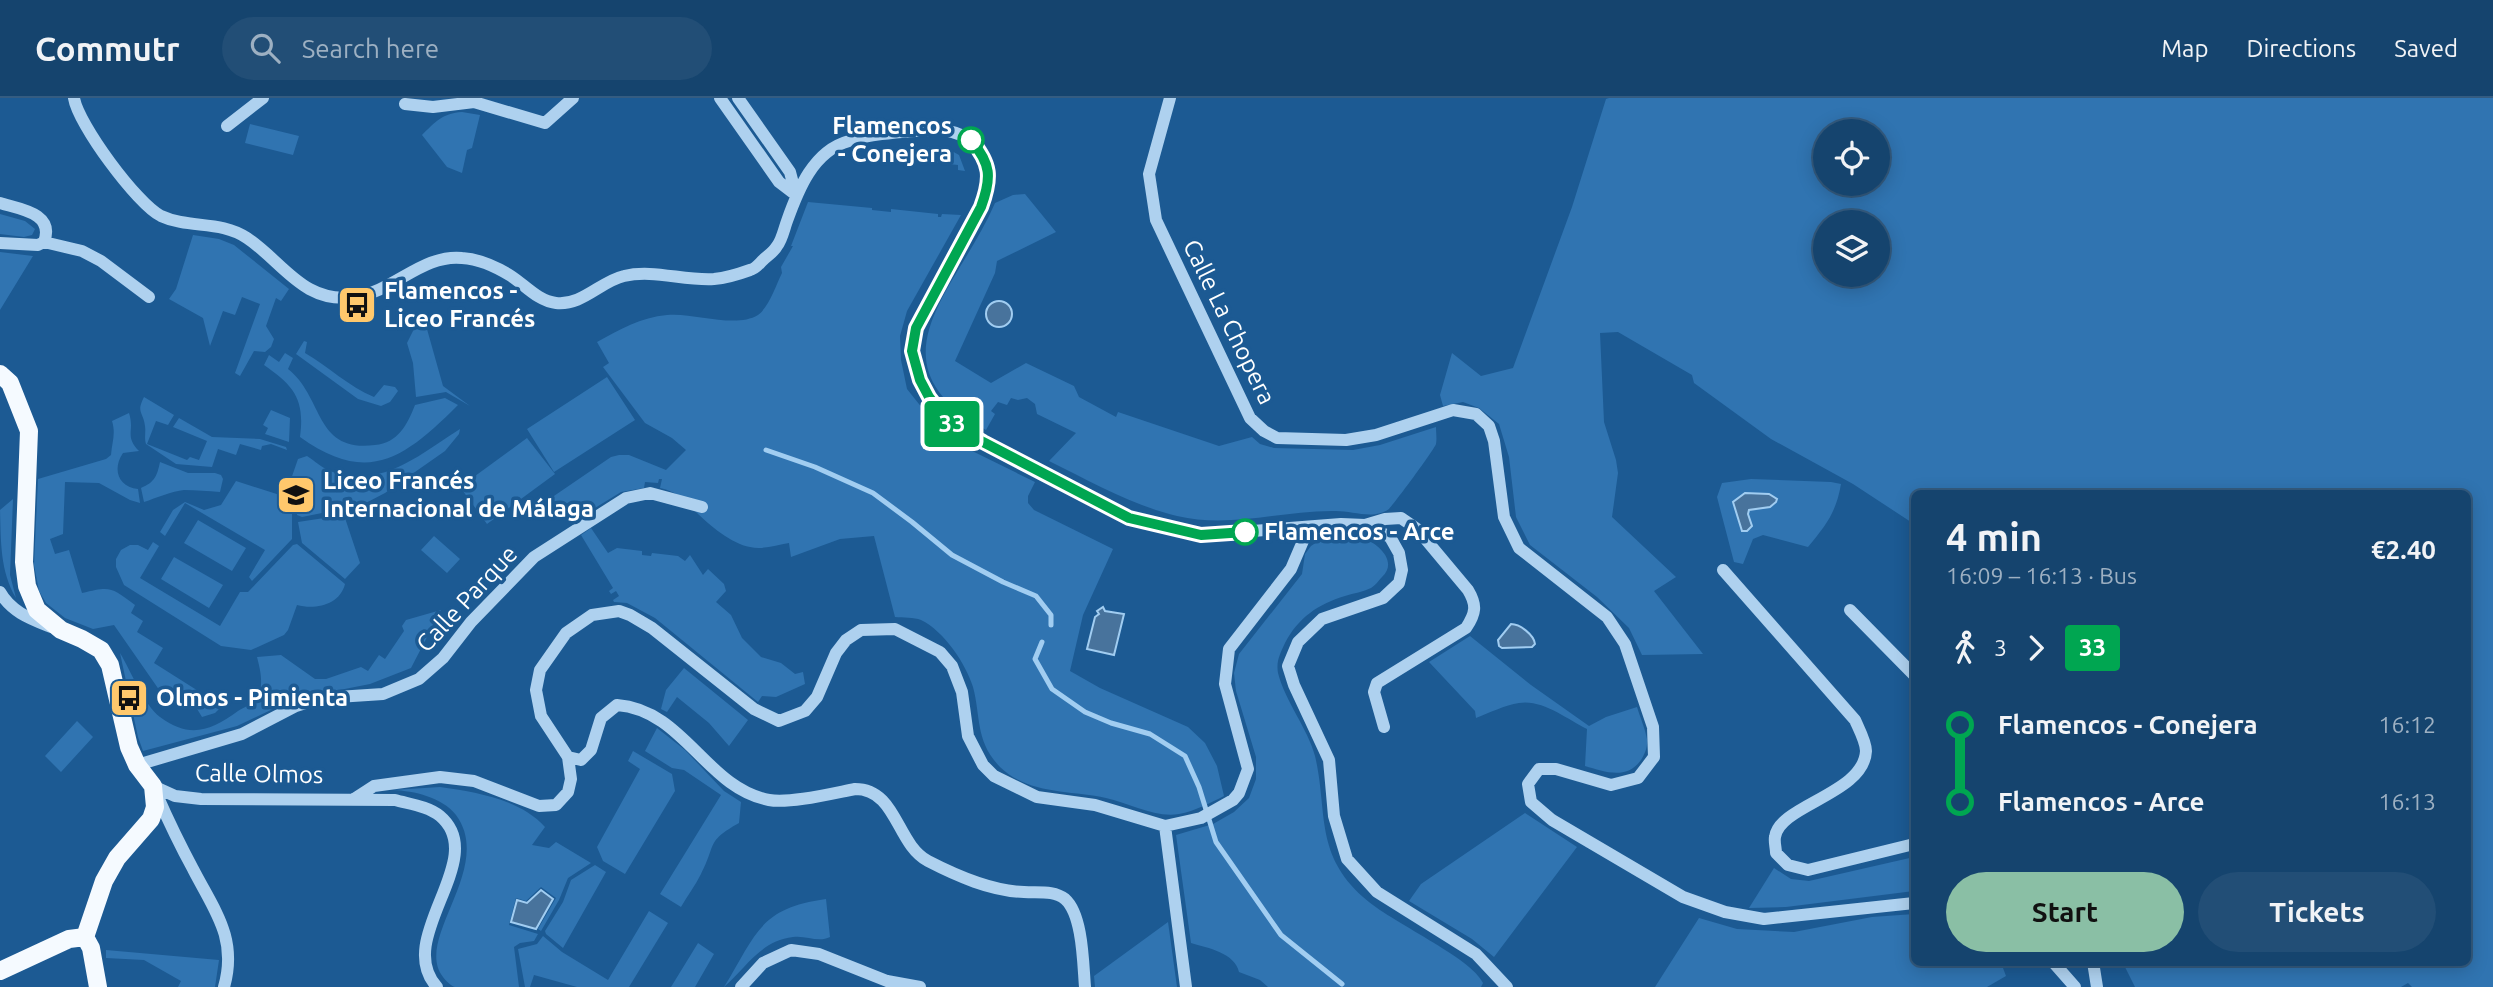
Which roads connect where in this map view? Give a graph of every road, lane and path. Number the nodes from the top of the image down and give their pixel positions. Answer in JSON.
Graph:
{"nodes":[{"id":1,"x":74,"y":98,"type":"edge"},
{"id":2,"x":263,"y":98,"type":"edge"},
{"id":3,"x":573,"y":98,"type":"edge"},
{"id":4,"x":720,"y":98,"type":"edge"},
{"id":5,"x":737,"y":98,"type":"edge"},
{"id":6,"x":1170,"y":98,"type":"edge"},
{"id":7,"x":405,"y":104,"type":"dead end"},
{"id":8,"x":227,"y":126,"type":"dead end"},
{"id":9,"x":796,"y":195,"type":"junction"},
{"id":10,"x":0,"y":203,"type":"edge"},
{"id":11,"x":44,"y":242,"type":"junction"},
{"id":12,"x":0,"y":243,"type":"edge"},
{"id":13,"x":149,"y":298,"type":"dead end"},
{"id":14,"x":0,"y":374,"type":"edge"},
{"id":15,"x":702,"y":507,"type":"dead end"},
{"id":16,"x":1365,"y":525,"type":"junction"},
{"id":17,"x":1309,"y":527,"type":"junction"},
{"id":18,"x":1723,"y":570,"type":"dead end"},
{"id":19,"x":0,"y":592,"type":"edge"},
{"id":20,"x":1850,"y":610,"type":"dead end"},
{"id":21,"x":61,"y":630,"type":"junction"},
{"id":22,"x":1911,"y":672,"type":"edge"},
{"id":23,"x":1384,"y":727,"type":"dead end"},
{"id":24,"x":568,"y":757,"type":"junction"},
{"id":25,"x":137,"y":765,"type":"junction"},
{"id":26,"x":153,"y":786,"type":"junction"},
{"id":27,"x":354,"y":799,"type":"junction"},
{"id":28,"x":1170,"y":825,"type":"junction"},
{"id":29,"x":1911,"y":845,"type":"edge"},
{"id":30,"x":1911,"y":903,"type":"edge"},
{"id":31,"x":85,"y":937,"type":"junction"},
{"id":32,"x":2057,"y":966,"type":"edge"},
{"id":33,"x":2094,"y":966,"type":"edge"},
{"id":34,"x":0,"y":971,"type":"edge"},
{"id":35,"x":1501,"y":984,"type":"edge"},
{"id":36,"x":98,"y":987,"type":"edge"},
{"id":37,"x":224,"y":987,"type":"edge"},
{"id":38,"x":437,"y":987,"type":"edge"},
{"id":39,"x":741,"y":987,"type":"edge"},
{"id":40,"x":920,"y":987,"type":"edge"},
{"id":41,"x":1085,"y":987,"type":"edge"},
{"id":42,"x":1186,"y":987,"type":"edge"},
{"id":43,"x":2075,"y":987,"type":"edge"},
{"id":44,"x":2097,"y":987,"type":"edge"}],
"edges":[{"from":1,"to":9,"type":"street"},
{"from":2,"to":8,"type":"street"},
{"from":3,"to":7,"type":"street"},
{"from":4,"to":9,"type":"street"},
{"from":5,"to":9,"type":"street"},
{"from":6,"to":30,"type":"street","name":"Calle La Chopera"},
{"from":9,"to":17,"type":"street"},
{"from":10,"to":11,"type":"street"},
{"from":11,"to":12,"type":"street"},
{"from":11,"to":13,"type":"street"},
{"from":14,"to":21,"type":"main road"},
{"from":15,"to":25,"type":"street","name":"Calle Parque"},
{"from":16,"to":17,"type":"street"},
{"from":16,"to":23,"type":"street"},
{"from":16,"to":35,"type":"street"},
{"from":17,"to":28,"type":"street"},
{"from":18,"to":29,"type":"street"},
{"from":19,"to":21,"type":"street"},
{"from":20,"to":22,"type":"street"},
{"from":21,"to":25,"type":"main road"},
{"from":24,"to":27,"type":"street"},
{"from":24,"to":28,"type":"street"},
{"from":24,"to":41,"type":"street"},
{"from":25,"to":26,"type":"main road"},
{"from":26,"to":27,"type":"street","name":"Calle Olmos"},
{"from":26,"to":31,"type":"main road"},
{"from":26,"to":37,"type":"street"},
{"from":27,"to":38,"type":"street","name":"Calle Olmos"},
{"from":28,"to":42,"type":"street"},
{"from":31,"to":34,"type":"main road"},
{"from":31,"to":36,"type":"main road"},
{"from":32,"to":43,"type":"street"},
{"from":33,"to":44,"type":"street"},
{"from":39,"to":40,"type":"street"}]}
